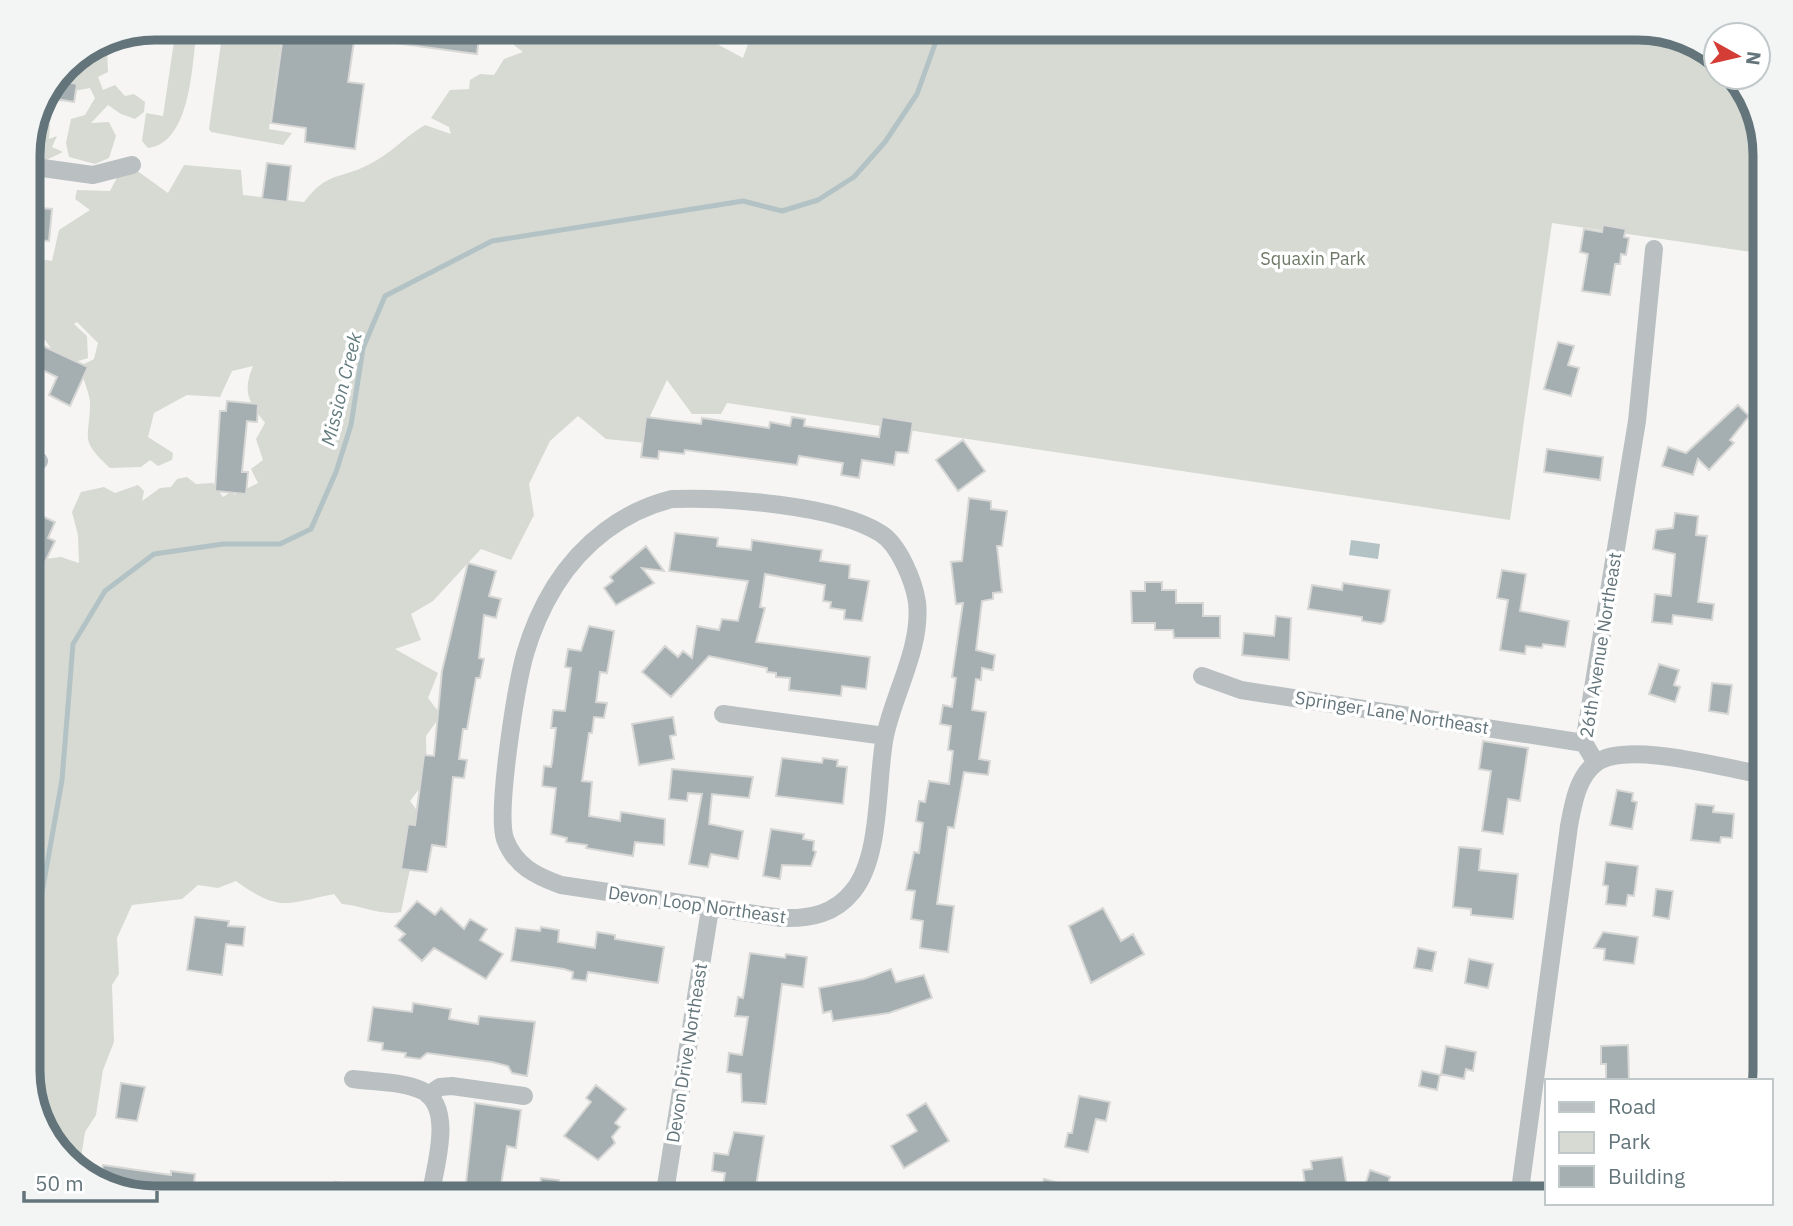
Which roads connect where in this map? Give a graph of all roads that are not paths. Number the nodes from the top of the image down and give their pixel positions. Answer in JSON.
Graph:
{"nodes":[{"id":1,"x":132,"y":165,"type":"dead end"},
{"id":2,"x":40,"y":168,"type":"edge"},
{"id":3,"x":1654,"y":249,"type":"dead end"},
{"id":4,"x":1202,"y":676,"type":"dead end"},
{"id":5,"x":723,"y":714,"type":"dead end"},
{"id":6,"x":885,"y":736,"type":"junction"},
{"id":7,"x":1584,"y":743,"type":"junction"},
{"id":8,"x":1596,"y":763,"type":"junction"},
{"id":9,"x":1753,"y":773,"type":"edge"},
{"id":10,"x":710,"y":909,"type":"junction"},
{"id":11,"x":353,"y":1079,"type":"dead end"},
{"id":12,"x":428,"y":1096,"type":"junction"},
{"id":13,"x":524,"y":1096,"type":"dead end"},
{"id":14,"x":432,"y":1186,"type":"edge"},
{"id":15,"x":666,"y":1186,"type":"edge"},
{"id":16,"x":1522,"y":1186,"type":"edge"}],
"edges":[{"from":1,"to":2,"type":"street"},
{"from":3,"to":7,"type":"street","name":"26th Avenue Northeast"},
{"from":4,"to":7,"type":"street","name":"Springer Lane Northeast"},
{"from":5,"to":6,"type":"street"},
{"from":6,"to":10,"type":"street","name":"Devon Loop Northeast"},
{"from":6,"to":10,"type":"street","name":"Devon Loop Northeast"},
{"from":7,"to":8,"type":"street","name":"26th Avenue Northeast"},
{"from":8,"to":9,"type":"street"},
{"from":8,"to":16,"type":"street","name":"26th Avenue Northeast"},
{"from":10,"to":15,"type":"street","name":"Devon Drive Northeast"},
{"from":11,"to":12,"type":"street"},
{"from":12,"to":13,"type":"street"},
{"from":12,"to":14,"type":"street"}]}
